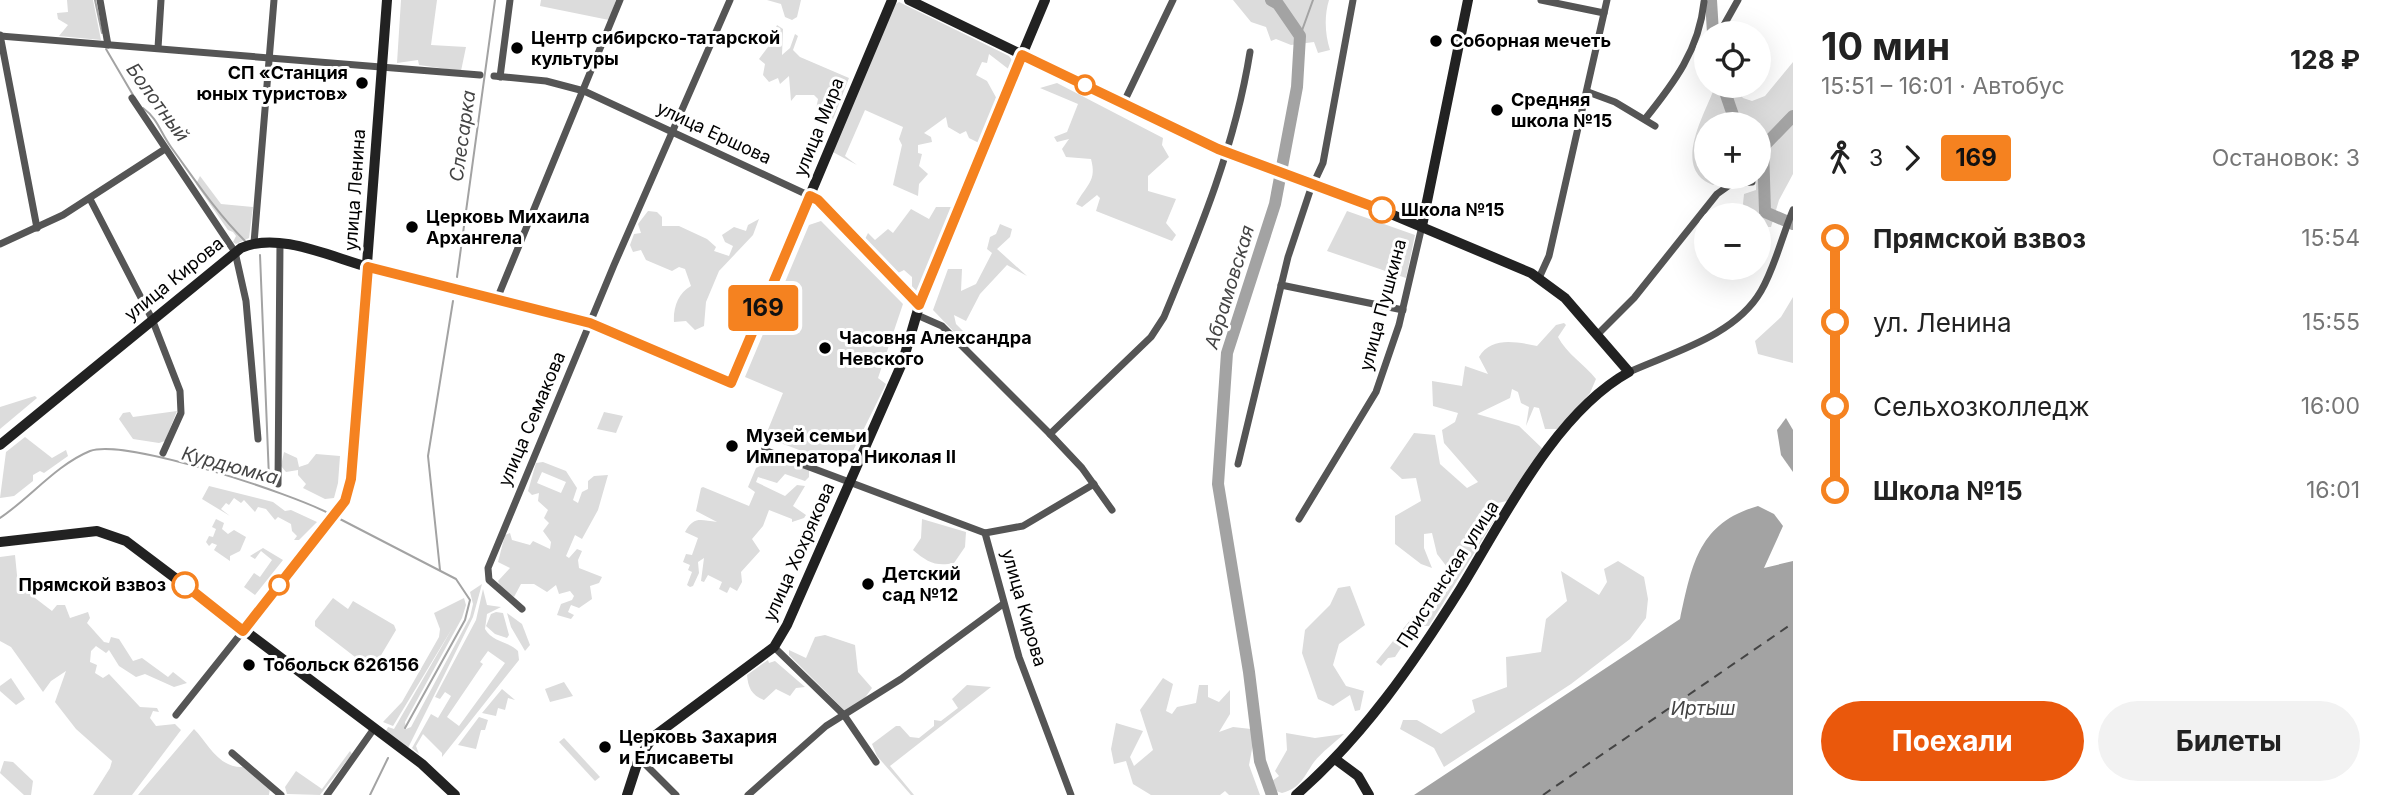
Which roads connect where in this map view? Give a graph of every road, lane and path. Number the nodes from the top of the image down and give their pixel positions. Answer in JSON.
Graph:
{"nodes":[{"id":1,"x":100,"y":0,"type":"edge"},
{"id":2,"x":161,"y":0,"type":"edge"},
{"id":3,"x":274,"y":0,"type":"edge"},
{"id":4,"x":387,"y":0,"type":"edge"},
{"id":5,"x":510,"y":0,"type":"edge"},
{"id":6,"x":620,"y":0,"type":"edge"},
{"id":7,"x":730,"y":0,"type":"edge"},
{"id":8,"x":892,"y":0,"type":"edge"},
{"id":9,"x":909,"y":0,"type":"edge"},
{"id":10,"x":1045,"y":0,"type":"edge"},
{"id":11,"x":1173,"y":0,"type":"edge"},
{"id":12,"x":1353,"y":0,"type":"edge"},
{"id":13,"x":1468,"y":0,"type":"edge"},
{"id":14,"x":1541,"y":0,"type":"edge"},
{"id":15,"x":1607,"y":0,"type":"edge"},
{"id":16,"x":1738,"y":0,"type":"edge"},
{"id":17,"x":1704,"y":2,"type":"dead end"},
{"id":18,"x":1604,"y":13,"type":"junction"},
{"id":19,"x":1726,"y":21,"type":"edge"},
{"id":20,"x":0,"y":35,"type":"edge"},
{"id":21,"x":108,"y":45,"type":"junction"},
{"id":22,"x":158,"y":48,"type":"junction"},
{"id":23,"x":1250,"y":52,"type":"dead end"},
{"id":24,"x":1022,"y":55,"type":"junction"},
{"id":25,"x":270,"y":56,"type":"junction"},
{"id":26,"x":381,"y":66,"type":"junction"},
{"id":27,"x":480,"y":75,"type":"dead end"},
{"id":28,"x":584,"y":91,"type":"junction"},
{"id":29,"x":1588,"y":92,"type":"junction"},
{"id":30,"x":132,"y":98,"type":"dead end"},
{"id":31,"x":1123,"y":104,"type":"junction"},
{"id":32,"x":1645,"y":118,"type":"junction"},
{"id":33,"x":1656,"y":126,"type":"dead end"},
{"id":34,"x":674,"y":131,"type":"junction"},
{"id":35,"x":165,"y":149,"type":"junction"},
{"id":36,"x":1228,"y":153,"type":"junction"},
{"id":37,"x":1309,"y":182,"type":"junction"},
{"id":38,"x":1724,"y":189,"type":"edge"},
{"id":39,"x":810,"y":196,"type":"junction"},
{"id":40,"x":90,"y":199,"type":"junction"},
{"id":41,"x":1793,"y":210,"type":"edge"},
{"id":42,"x":1422,"y":226,"type":"junction"},
{"id":43,"x":37,"y":228,"type":"junction"},
{"id":44,"x":254,"y":243,"type":"junction"},
{"id":45,"x":0,"y":244,"type":"edge"},
{"id":46,"x":280,"y":244,"type":"junction"},
{"id":47,"x":234,"y":252,"type":"junction"},
{"id":48,"x":368,"y":267,"type":"junction"},
{"id":49,"x":1539,"y":278,"type":"junction"},
{"id":50,"x":1282,"y":285,"type":"junction"},
{"id":51,"x":497,"y":299,"type":"junction"},
{"id":52,"x":918,"y":310,"type":"junction"},
{"id":53,"x":1403,"y":310,"type":"junction"},
{"id":54,"x":152,"y":319,"type":"junction"},
{"id":55,"x":590,"y":323,"type":"junction"},
{"id":56,"x":1598,"y":334,"type":"junction"},
{"id":57,"x":1629,"y":372,"type":"junction"},
{"id":58,"x":731,"y":383,"type":"joint"},
{"id":59,"x":1050,"y":433,"type":"junction"},
{"id":60,"x":258,"y":439,"type":"dead end"},
{"id":61,"x":0,"y":445,"type":"edge"},
{"id":62,"x":764,"y":450,"type":"dead end"},
{"id":63,"x":163,"y":453,"type":"dead end"},
{"id":64,"x":1238,"y":464,"type":"dead end"},
{"id":65,"x":278,"y":484,"type":"dead end"},
{"id":66,"x":848,"y":484,"type":"junction"},
{"id":67,"x":1094,"y":484,"type":"junction"},
{"id":68,"x":1112,"y":510,"type":"dead end"},
{"id":69,"x":1300,"y":519,"type":"dead end"},
{"id":70,"x":985,"y":533,"type":"junction"},
{"id":71,"x":0,"y":542,"type":"edge"},
{"id":72,"x":1003,"y":604,"type":"junction"},
{"id":73,"x":522,"y":609,"type":"dead end"},
{"id":74,"x":243,"y":631,"type":"junction"},
{"id":75,"x":774,"y":647,"type":"junction"},
{"id":76,"x":176,"y":715,"type":"dead end"},
{"id":77,"x":844,"y":715,"type":"junction"},
{"id":78,"x":377,"y":733,"type":"junction"},
{"id":79,"x":232,"y":753,"type":"dead end"},
{"id":80,"x":639,"y":758,"type":"junction"},
{"id":81,"x":1335,"y":758,"type":"junction"},
{"id":82,"x":876,"y":762,"type":"dead end"},
{"id":83,"x":281,"y":795,"type":"edge"},
{"id":84,"x":327,"y":795,"type":"edge"},
{"id":85,"x":455,"y":795,"type":"edge"},
{"id":86,"x":627,"y":795,"type":"edge"},
{"id":87,"x":676,"y":795,"type":"edge"},
{"id":88,"x":748,"y":795,"type":"edge"},
{"id":89,"x":1071,"y":795,"type":"edge"},
{"id":90,"x":1296,"y":795,"type":"edge"},
{"id":91,"x":1369,"y":795,"type":"edge"}],
"edges":[{"from":1,"to":21,"type":"street"},
{"from":2,"to":22,"type":"street"},
{"from":3,"to":25,"type":"street"},
{"from":4,"to":26,"type":"main road","name":"улица Ленина"},
{"from":5,"to":28,"type":"street","name":"улица Ершова"},
{"from":6,"to":28,"type":"street"},
{"from":7,"to":34,"type":"street","name":"улица Семакова"},
{"from":8,"to":39,"type":"main road","name":"улица Мира"},
{"from":9,"to":24,"type":"main road"},
{"from":10,"to":24,"type":"main road","name":"улица Хохрякова"},
{"from":11,"to":31,"type":"street"},
{"from":12,"to":37,"type":"street"},
{"from":13,"to":42,"type":"main road","name":"улица Пушкина"},
{"from":14,"to":18,"type":"street"},
{"from":15,"to":18,"type":"street"},
{"from":16,"to":19,"type":"street"},
{"from":17,"to":32,"type":"street"},
{"from":18,"to":29,"type":"street"},
{"from":20,"to":21,"type":"street"},
{"from":20,"to":43,"type":"street"},
{"from":21,"to":22,"type":"street"},
{"from":22,"to":25,"type":"street"},
{"from":23,"to":36,"type":"street"},
{"from":24,"to":31,"type":"main road"},
{"from":24,"to":52,"type":"main road","name":"улица Хохрякова"},
{"from":25,"to":26,"type":"street"},
{"from":25,"to":44,"type":"street"},
{"from":26,"to":27,"type":"street"},
{"from":26,"to":48,"type":"main road","name":"улица Ленина"},
{"from":28,"to":34,"type":"street","name":"улица Ершова"},
{"from":28,"to":51,"type":"street"},
{"from":29,"to":32,"type":"street"},
{"from":29,"to":49,"type":"street"},
{"from":30,"to":35,"type":"street"},
{"from":31,"to":36,"type":"main road"},
{"from":32,"to":33,"type":"street"},
{"from":34,"to":39,"type":"street","name":"улица Ершова"},
{"from":34,"to":55,"type":"street","name":"улица Семакова"},
{"from":35,"to":40,"type":"street"},
{"from":35,"to":47,"type":"street"},
{"from":36,"to":37,"type":"main road"},
{"from":36,"to":59,"type":"street"},
{"from":37,"to":42,"type":"main road"},
{"from":37,"to":50,"type":"street"},
{"from":38,"to":56,"type":"street"},
{"from":39,"to":52,"type":"street","name":"улица Ершова"},
{"from":39,"to":58,"type":"main road","name":"улица Мира"},
{"from":40,"to":43,"type":"street"},
{"from":40,"to":54,"type":"street"},
{"from":41,"to":57,"type":"street"},
{"from":42,"to":49,"type":"main road"},
{"from":42,"to":53,"type":"street","name":"улица Пушкина"},
{"from":43,"to":45,"type":"street"},
{"from":44,"to":46,"type":"main road","name":"улица Кирова"},
{"from":44,"to":47,"type":"main road","name":"улица Кирова"},
{"from":46,"to":48,"type":"main road","name":"улица Кирова"},
{"from":46,"to":65,"type":"street"},
{"from":47,"to":54,"type":"main road","name":"улица Кирова"},
{"from":47,"to":60,"type":"street"},
{"from":48,"to":51,"type":"street","name":"улица Кирова"},
{"from":48,"to":74,"type":"main road","name":"улица Ленина"},
{"from":49,"to":56,"type":"main road"},
{"from":50,"to":53,"type":"street"},
{"from":50,"to":64,"type":"street"},
{"from":51,"to":55,"type":"street"},
{"from":52,"to":59,"type":"street","name":"улица Ершова"},
{"from":52,"to":66,"type":"main road","name":"улица Хохрякова"},
{"from":53,"to":69,"type":"street","name":"улица Пушкина"},
{"from":54,"to":61,"type":"main road","name":"улица Кирова"},
{"from":54,"to":63,"type":"street"},
{"from":55,"to":58,"type":"street"},
{"from":55,"to":73,"type":"street","name":"улица Семакова"},
{"from":56,"to":57,"type":"main road"},
{"from":57,"to":81,"type":"main road","name":"Пристанская улица"},
{"from":59,"to":67,"type":"street","name":"улица Ершова"},
{"from":62,"to":66,"type":"street","name":"улица Кирова"},
{"from":66,"to":70,"type":"street","name":"улица Кирова"},
{"from":66,"to":75,"type":"main road","name":"улица Хохрякова"},
{"from":67,"to":68,"type":"street","name":"улица Ершова"},
{"from":67,"to":70,"type":"street"},
{"from":70,"to":72,"type":"street","name":"улица Кирова"},
{"from":71,"to":74,"type":"main road"},
{"from":72,"to":77,"type":"street"},
{"from":72,"to":89,"type":"street","name":"улица Кирова"},
{"from":74,"to":76,"type":"street"},
{"from":74,"to":78,"type":"main road"},
{"from":75,"to":77,"type":"street"},
{"from":75,"to":80,"type":"main road","name":"улица Хохрякова"},
{"from":77,"to":82,"type":"street"},
{"from":77,"to":88,"type":"street"},
{"from":78,"to":84,"type":"street"},
{"from":78,"to":85,"type":"main road"},
{"from":79,"to":83,"type":"street"},
{"from":80,"to":86,"type":"main road","name":"улица Хохрякова"},
{"from":80,"to":87,"type":"street"},
{"from":81,"to":90,"type":"main road","name":"Пристанская улица"},
{"from":81,"to":91,"type":"main road"}]}
